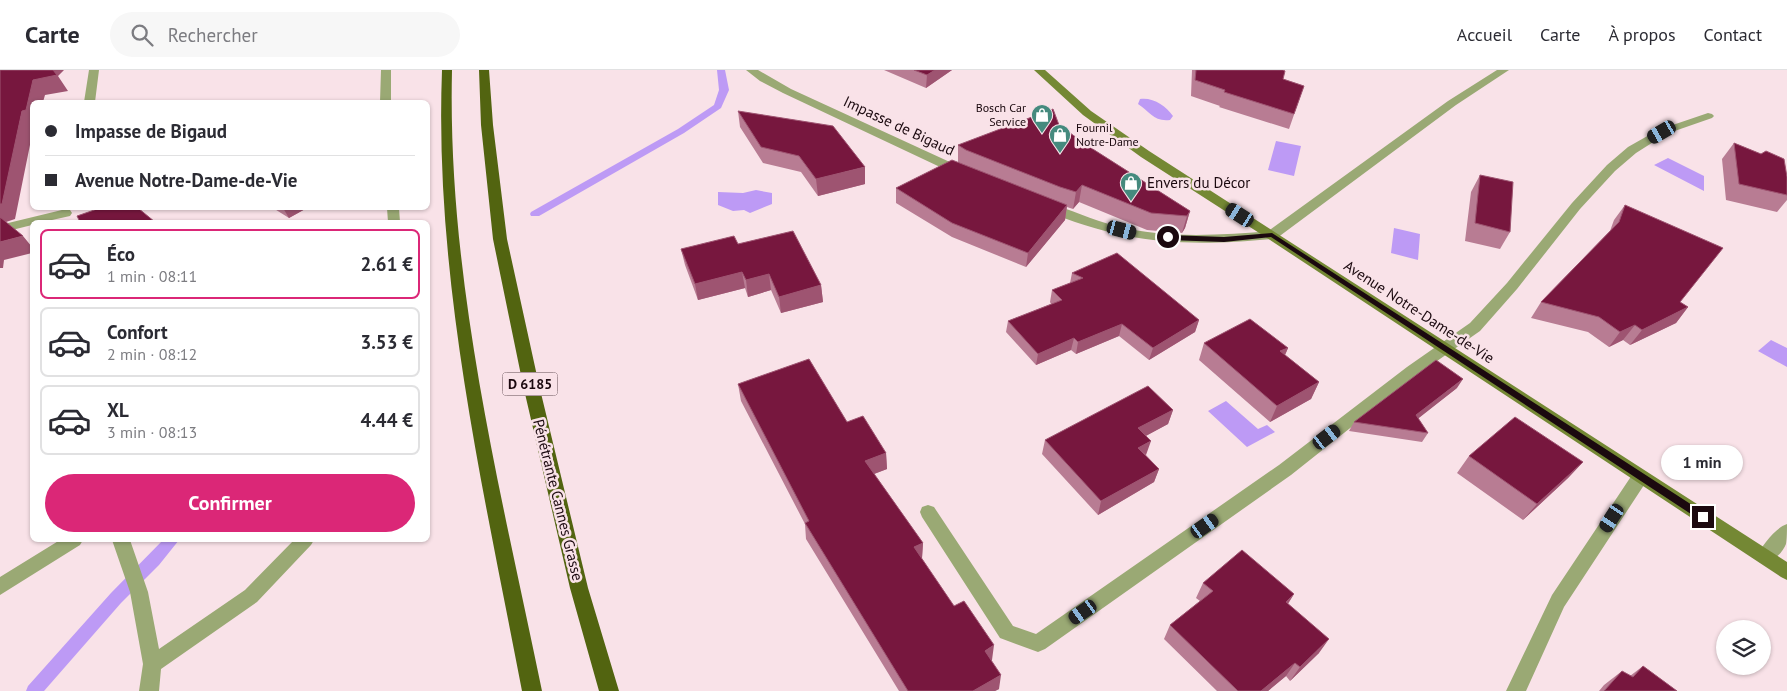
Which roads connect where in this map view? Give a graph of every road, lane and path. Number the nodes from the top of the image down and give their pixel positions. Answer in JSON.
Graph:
{"nodes":[{"id":1,"x":94,"y":70,"type":"edge"},
{"id":2,"x":386,"y":70,"type":"edge"},
{"id":3,"x":447,"y":70,"type":"edge"},
{"id":4,"x":484,"y":70,"type":"edge"},
{"id":5,"x":751,"y":70,"type":"edge"},
{"id":6,"x":1039,"y":70,"type":"edge"},
{"id":7,"x":1504,"y":70,"type":"edge"},
{"id":8,"x":90,"y":100,"type":"edge"},
{"id":9,"x":386,"y":100,"type":"edge"},
{"id":10,"x":1708,"y":116,"type":"dead end"},
{"id":11,"x":975,"y":178,"type":"edge"},
{"id":12,"x":1038,"y":203,"type":"edge"},
{"id":13,"x":66,"y":214,"type":"edge"},
{"id":14,"x":40,"y":220,"type":"edge"},
{"id":15,"x":30,"y":222,"type":"edge"},
{"id":16,"x":0,"y":229,"type":"edge"},
{"id":17,"x":1272,"y":235,"type":"junction"},
{"id":18,"x":1443,"y":348,"type":"junction"},
{"id":19,"x":1640,"y":478,"type":"junction"},
{"id":20,"x":928,"y":512,"type":"dead end"},
{"id":21,"x":1787,"y":531,"type":"edge"},
{"id":22,"x":71,"y":542,"type":"edge"},
{"id":23,"x":121,"y":542,"type":"edge"},
{"id":24,"x":303,"y":542,"type":"edge"},
{"id":25,"x":1765,"y":557,"type":"junction"},
{"id":26,"x":1787,"y":572,"type":"edge"},
{"id":27,"x":0,"y":587,"type":"edge"},
{"id":28,"x":152,"y":664,"type":"junction"},
{"id":29,"x":149,"y":691,"type":"edge"},
{"id":30,"x":532,"y":691,"type":"edge"},
{"id":31,"x":609,"y":691,"type":"edge"},
{"id":32,"x":1516,"y":691,"type":"edge"}],
"edges":[{"from":1,"to":8,"type":"street"},
{"from":2,"to":9,"type":"street"},
{"from":3,"to":30,"type":"highway"},
{"from":4,"to":31,"type":"highway","name":"Pénétrante Cannes Grasse","number":"D 6185"},
{"from":5,"to":11,"type":"street","name":"Impasse de Bigaud"},
{"from":6,"to":17,"type":"main road","name":"Avenue Notre-Dame-de-Vie"},
{"from":7,"to":17,"type":"street"},
{"from":10,"to":18,"type":"street"},
{"from":12,"to":17,"type":"street"},
{"from":13,"to":14,"type":"street"},
{"from":15,"to":16,"type":"street"},
{"from":17,"to":18,"type":"main road","name":"Avenue Notre-Dame-de-Vie"},
{"from":18,"to":19,"type":"main road","name":"Avenue Notre-Dame-de-Vie"},
{"from":18,"to":20,"type":"street"},
{"from":19,"to":25,"type":"main road","name":"Avenue Notre-Dame-de-Vie"},
{"from":19,"to":32,"type":"street"},
{"from":21,"to":25,"type":"street"},
{"from":22,"to":27,"type":"street"},
{"from":23,"to":28,"type":"street"},
{"from":24,"to":28,"type":"street"},
{"from":25,"to":26,"type":"main road","name":"Avenue Notre-Dame-de-Vie"},
{"from":28,"to":29,"type":"street"}]}
